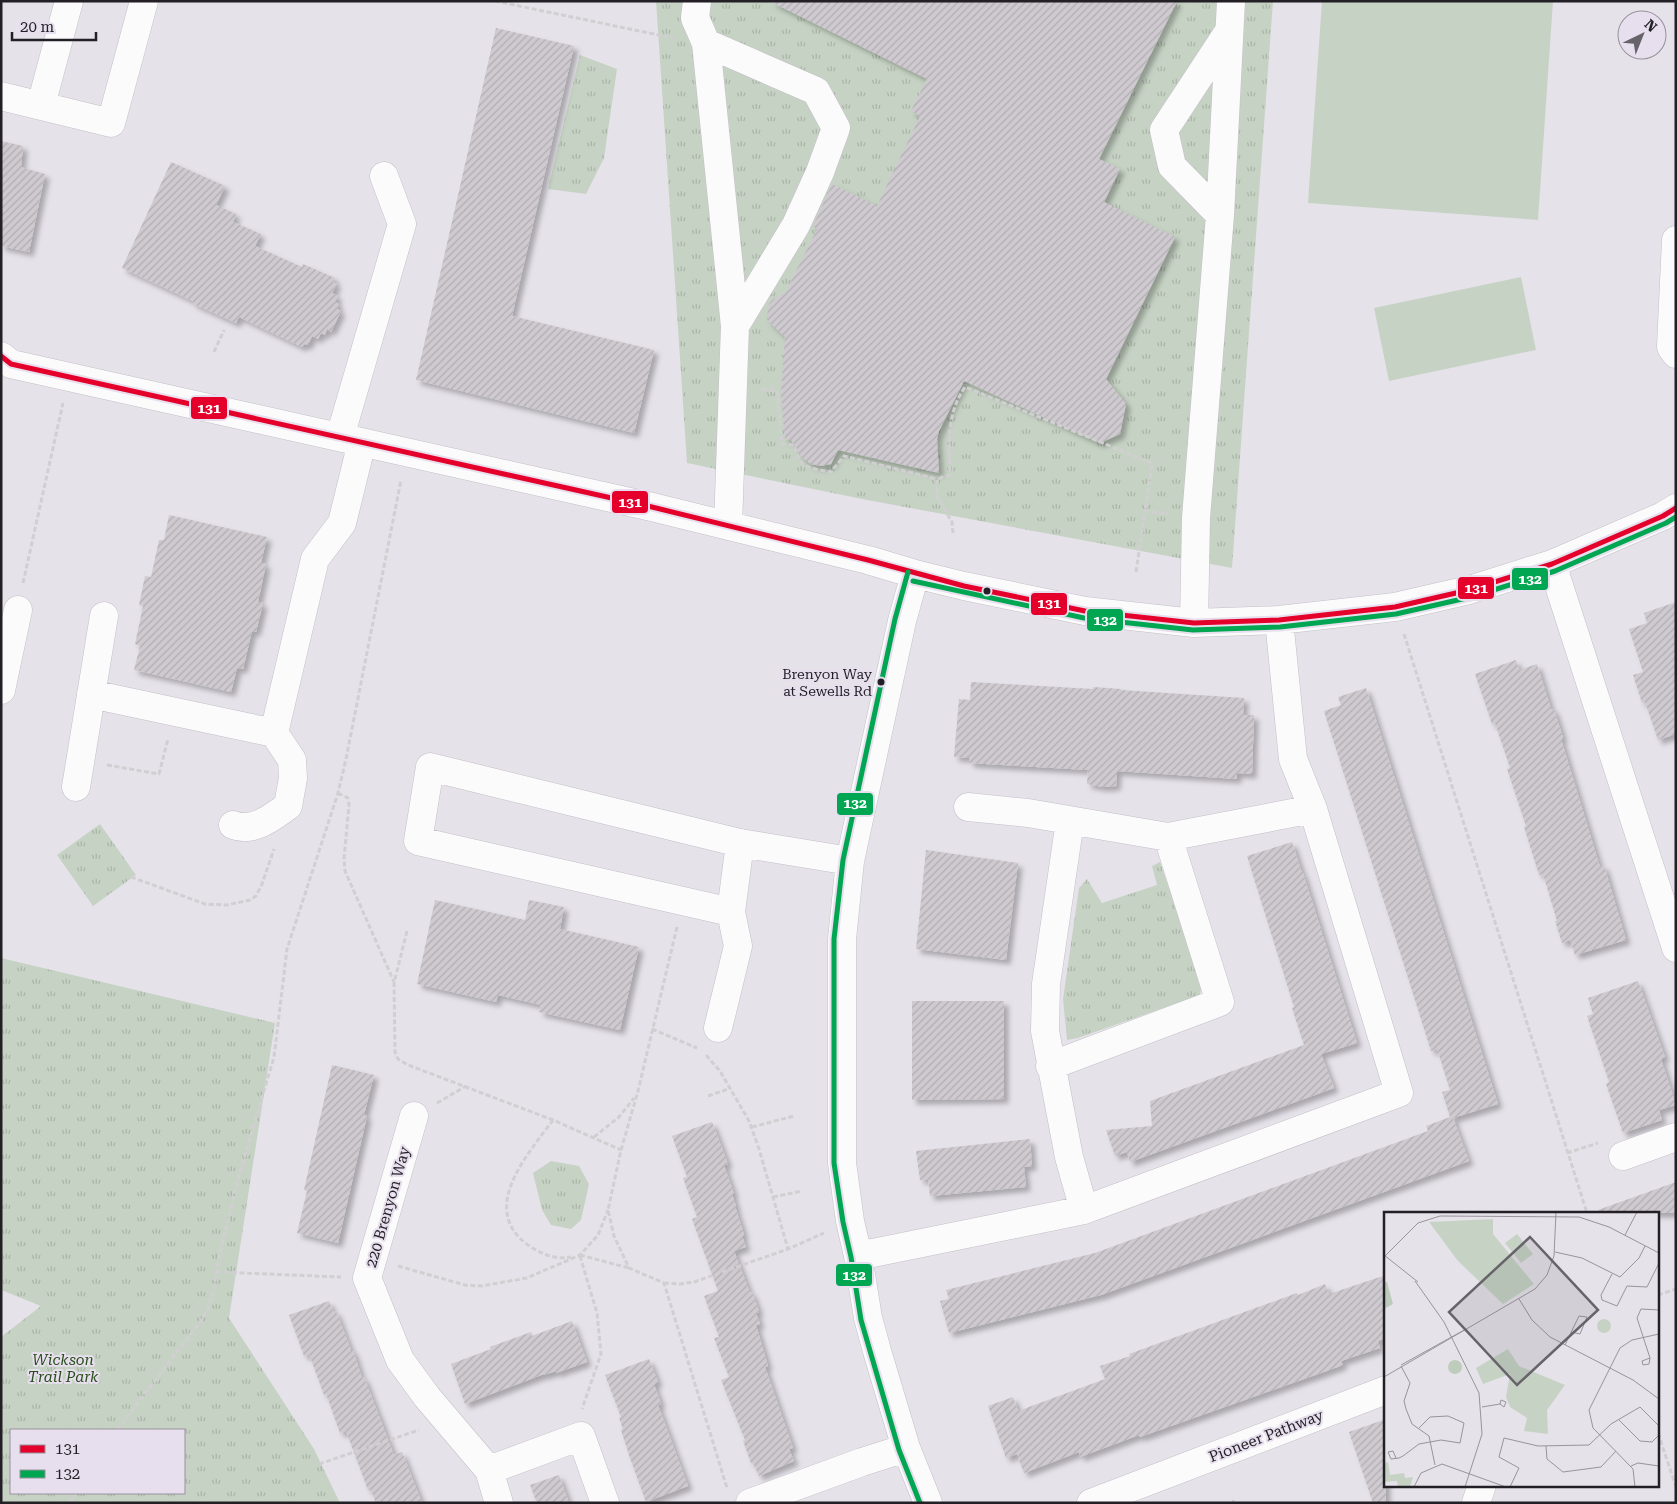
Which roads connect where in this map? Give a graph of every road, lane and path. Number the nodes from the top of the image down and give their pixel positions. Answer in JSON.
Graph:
{"nodes":[{"id":1,"x":69,"y":1,"type":"edge"},
{"id":2,"x":144,"y":1,"type":"edge"},
{"id":3,"x":495,"y":1,"type":"edge"},
{"id":4,"x":697,"y":1,"type":"edge"},
{"id":5,"x":1231,"y":1,"type":"edge"},
{"id":6,"x":1230,"y":29,"type":"junction"},
{"id":7,"x":706,"y":43,"type":"junction"},
{"id":8,"x":1,"y":96,"type":"edge"},
{"id":9,"x":41,"y":105,"type":"junction"},
{"id":10,"x":384,"y":176,"type":"dead end"},
{"id":11,"x":1220,"y":215,"type":"junction"},
{"id":12,"x":1676,"y":240,"type":"edge"},
{"id":13,"x":735,"y":326,"type":"junction"},
{"id":14,"x":224,"y":330,"type":"dead end"},
{"id":15,"x":214,"y":352,"type":"dead end"},
{"id":16,"x":1676,"y":354,"type":"edge"},
{"id":17,"x":5,"y":362,"type":"edge"},
{"id":18,"x":69,"y":376,"type":"junction"},
{"id":19,"x":762,"y":389,"type":"dead end"},
{"id":20,"x":351,"y":440,"type":"junction"},
{"id":21,"x":407,"y":452,"type":"junction"},
{"id":22,"x":937,"y":479,"type":"junction"},
{"id":23,"x":1676,"y":508,"type":"edge"},
{"id":24,"x":1145,"y":511,"type":"junction"},
{"id":25,"x":1196,"y":518,"type":"junction"},
{"id":26,"x":728,"y":526,"type":"junction"},
{"id":27,"x":953,"y":533,"type":"dead end"},
{"id":28,"x":1552,"y":564,"type":"junction"},
{"id":29,"x":1136,"y":572,"type":"dead end"},
{"id":30,"x":915,"y":574,"type":"junction"},
{"id":31,"x":20,"y":599,"type":"joint"},
{"id":32,"x":1395,"y":607,"type":"junction"},
{"id":33,"x":104,"y":616,"type":"dead end"},
{"id":34,"x":1278,"y":620,"type":"junction"},
{"id":35,"x":1194,"y":623,"type":"junction"},
{"id":36,"x":3,"y":677,"type":"edge"},
{"id":37,"x":91,"y":694,"type":"junction"},
{"id":38,"x":175,"y":712,"type":"junction"},
{"id":39,"x":274,"y":733,"type":"junction"},
{"id":40,"x":78,"y":774,"type":"joint"},
{"id":41,"x":338,"y":793,"type":"junction"},
{"id":42,"x":288,"y":806,"type":"junction"},
{"id":43,"x":968,"y":807,"type":"dead end"},
{"id":44,"x":1313,"y":809,"type":"junction"},
{"id":45,"x":1070,"y":821,"type":"junction"},
{"id":46,"x":234,"y":825,"type":"dead end"},
{"id":47,"x":1168,"y":837,"type":"junction"},
{"id":48,"x":740,"y":843,"type":"junction"},
{"id":49,"x":850,"y":861,"type":"junction"},
{"id":50,"x":132,"y":877,"type":"dead end"},
{"id":51,"x":683,"y":902,"type":"junction"},
{"id":52,"x":731,"y":912,"type":"junction"},
{"id":53,"x":407,"y":931,"type":"dead end"},
{"id":54,"x":1676,"y":948,"type":"edge"},
{"id":55,"x":394,"y":983,"type":"junction"},
{"id":56,"x":718,"y":1028,"type":"dead end"},
{"id":57,"x":652,"y":1029,"type":"junction"},
{"id":58,"x":699,"y":1049,"type":"dead end"},
{"id":59,"x":704,"y":1053,"type":"dead end"},
{"id":60,"x":1050,"y":1066,"type":"junction"},
{"id":61,"x":466,"y":1086,"type":"junction"},
{"id":62,"x":731,"y":1088,"type":"junction"},
{"id":63,"x":638,"y":1091,"type":"junction"},
{"id":64,"x":708,"y":1096,"type":"dead end"},
{"id":65,"x":414,"y":1116,"type":"joint"},
{"id":66,"x":794,"y":1116,"type":"dead end"},
{"id":67,"x":553,"y":1120,"type":"junction"},
{"id":68,"x":752,"y":1127,"type":"junction"},
{"id":69,"x":594,"y":1137,"type":"junction"},
{"id":70,"x":1676,"y":1137,"type":"edge"},
{"id":71,"x":621,"y":1150,"type":"junction"},
{"id":72,"x":1624,"y":1156,"type":"dead end"},
{"id":73,"x":802,"y":1191,"type":"dead end"},
{"id":74,"x":773,"y":1197,"type":"junction"},
{"id":75,"x":608,"y":1210,"type":"junction"},
{"id":76,"x":1084,"y":1210,"type":"junction"},
{"id":77,"x":1586,"y":1212,"type":"edge"},
{"id":78,"x":850,"y":1221,"type":"junction"},
{"id":79,"x":788,"y":1249,"type":"junction"},
{"id":80,"x":580,"y":1255,"type":"junction"},
{"id":81,"x":858,"y":1256,"type":"junction"},
{"id":82,"x":629,"y":1268,"type":"junction"},
{"id":83,"x":370,"y":1269,"type":"junction"},
{"id":84,"x":217,"y":1272,"type":"junction"},
{"id":85,"x":664,"y":1283,"type":"junction"},
{"id":86,"x":1676,"y":1289,"type":"edge"},
{"id":87,"x":1660,"y":1294,"type":"edge"},
{"id":88,"x":1384,"y":1391,"type":"edge"},
{"id":89,"x":443,"y":1416,"type":"junction"},
{"id":90,"x":118,"y":1429,"type":"edge"},
{"id":91,"x":581,"y":1436,"type":"junction"},
{"id":92,"x":1660,"y":1439,"type":"edge"},
{"id":93,"x":906,"y":1448,"type":"junction"},
{"id":94,"x":319,"y":1464,"type":"dead end"},
{"id":95,"x":489,"y":1470,"type":"junction"},
{"id":96,"x":1482,"y":1486,"type":"edge"},
{"id":97,"x":1676,"y":1487,"type":"edge"},
{"id":98,"x":1151,"y":1493,"type":"edge"},
{"id":99,"x":739,"y":1497,"type":"edge"},
{"id":100,"x":499,"y":1503,"type":"edge"},
{"id":101,"x":605,"y":1503,"type":"edge"},
{"id":102,"x":928,"y":1503,"type":"edge"},
{"id":103,"x":1091,"y":1503,"type":"edge"},
{"id":104,"x":1476,"y":1503,"type":"edge"}],
"edges":[{"from":1,"to":9,"type":"street"},
{"from":2,"to":9,"type":"street"},
{"from":3,"to":7,"type":"path"},
{"from":4,"to":7,"type":"street"},
{"from":5,"to":6,"type":"street"},
{"from":6,"to":11,"type":"street"},
{"from":6,"to":11,"type":"street"},
{"from":7,"to":13,"type":"street"},
{"from":7,"to":13,"type":"street"},
{"from":8,"to":9,"type":"street"},
{"from":10,"to":20,"type":"street"},
{"from":11,"to":25,"type":"street"},
{"from":12,"to":16,"type":"street"},
{"from":13,"to":26,"type":"street"},
{"from":14,"to":15,"type":"path"},
{"from":17,"to":18,"type":"street"},
{"from":18,"to":20,"type":"street"},
{"from":18,"to":31,"type":"path"},
{"from":19,"to":22,"type":"path"},
{"from":20,"to":21,"type":"street"},
{"from":20,"to":39,"type":"street"},
{"from":21,"to":26,"type":"street"},
{"from":21,"to":41,"type":"path"},
{"from":22,"to":24,"type":"path"},
{"from":22,"to":27,"type":"path"},
{"from":23,"to":28,"type":"street"},
{"from":24,"to":25,"type":"path"},
{"from":24,"to":29,"type":"path"},
{"from":25,"to":35,"type":"street"},
{"from":26,"to":30,"type":"street"},
{"from":28,"to":32,"type":"street"},
{"from":28,"to":54,"type":"street"},
{"from":30,"to":35,"type":"street"},
{"from":30,"to":49,"type":"street"},
{"from":31,"to":36,"type":"street"},
{"from":32,"to":34,"type":"street"},
{"from":32,"to":77,"type":"path"},
{"from":33,"to":37,"type":"street"},
{"from":34,"to":35,"type":"street"},
{"from":34,"to":44,"type":"street"},
{"from":37,"to":38,"type":"street"},
{"from":37,"to":40,"type":"street"},
{"from":38,"to":39,"type":"street"},
{"from":38,"to":40,"type":"path"},
{"from":39,"to":42,"type":"street"},
{"from":41,"to":55,"type":"path"},
{"from":41,"to":84,"type":"path"},
{"from":42,"to":46,"type":"street"},
{"from":42,"to":50,"type":"path"},
{"from":43,"to":45,"type":"street"},
{"from":44,"to":47,"type":"street"},
{"from":44,"to":76,"type":"street"},
{"from":45,"to":47,"type":"street"},
{"from":45,"to":60,"type":"street"},
{"from":47,"to":60,"type":"street"},
{"from":48,"to":49,"type":"street"},
{"from":48,"to":51,"type":"street"},
{"from":48,"to":52,"type":"street"},
{"from":49,"to":78,"type":"street"},
{"from":51,"to":52,"type":"street"},
{"from":51,"to":57,"type":"path"},
{"from":52,"to":56,"type":"street"},
{"from":53,"to":55,"type":"path"},
{"from":55,"to":61,"type":"path"},
{"from":57,"to":58,"type":"path"},
{"from":57,"to":63,"type":"path"},
{"from":59,"to":62,"type":"path"},
{"from":60,"to":76,"type":"street"},
{"from":61,"to":65,"type":"path"},
{"from":61,"to":67,"type":"path"},
{"from":62,"to":64,"type":"path"},
{"from":62,"to":68,"type":"path"},
{"from":63,"to":69,"type":"path"},
{"from":63,"to":71,"type":"path"},
{"from":65,"to":83,"type":"street","name":"220 Brenyon Way"},
{"from":66,"to":68,"type":"path"},
{"from":67,"to":69,"type":"path"},
{"from":67,"to":80,"type":"path"},
{"from":68,"to":74,"type":"path"},
{"from":69,"to":71,"type":"path"},
{"from":70,"to":72,"type":"street"},
{"from":71,"to":75,"type":"path"},
{"from":73,"to":74,"type":"path"},
{"from":74,"to":79,"type":"path"},
{"from":75,"to":80,"type":"path"},
{"from":75,"to":82,"type":"path"},
{"from":76,"to":81,"type":"street"},
{"from":78,"to":79,"type":"path"},
{"from":78,"to":81,"type":"street"},
{"from":79,"to":85,"type":"path"},
{"from":80,"to":82,"type":"path"},
{"from":80,"to":83,"type":"path"},
{"from":80,"to":91,"type":"path"},
{"from":81,"to":93,"type":"street"},
{"from":82,"to":85,"type":"path"},
{"from":83,"to":84,"type":"path"},
{"from":83,"to":89,"type":"street","name":"220 Brenyon Way"},
{"from":84,"to":90,"type":"path"},
{"from":85,"to":99,"type":"path"},
{"from":86,"to":87,"type":"path"},
{"from":88,"to":98,"type":"street","name":"Pioneer Pathway"},
{"from":89,"to":94,"type":"path"},
{"from":89,"to":95,"type":"street","name":"220 Brenyon Way"},
{"from":91,"to":95,"type":"street"},
{"from":91,"to":101,"type":"street"},
{"from":92,"to":97,"type":"path"},
{"from":93,"to":99,"type":"street"},
{"from":93,"to":102,"type":"street"},
{"from":95,"to":100,"type":"street","name":"220 Brenyon Way"},
{"from":96,"to":104,"type":"street"},
{"from":98,"to":103,"type":"street","name":"Pioneer Pathway"}]}
